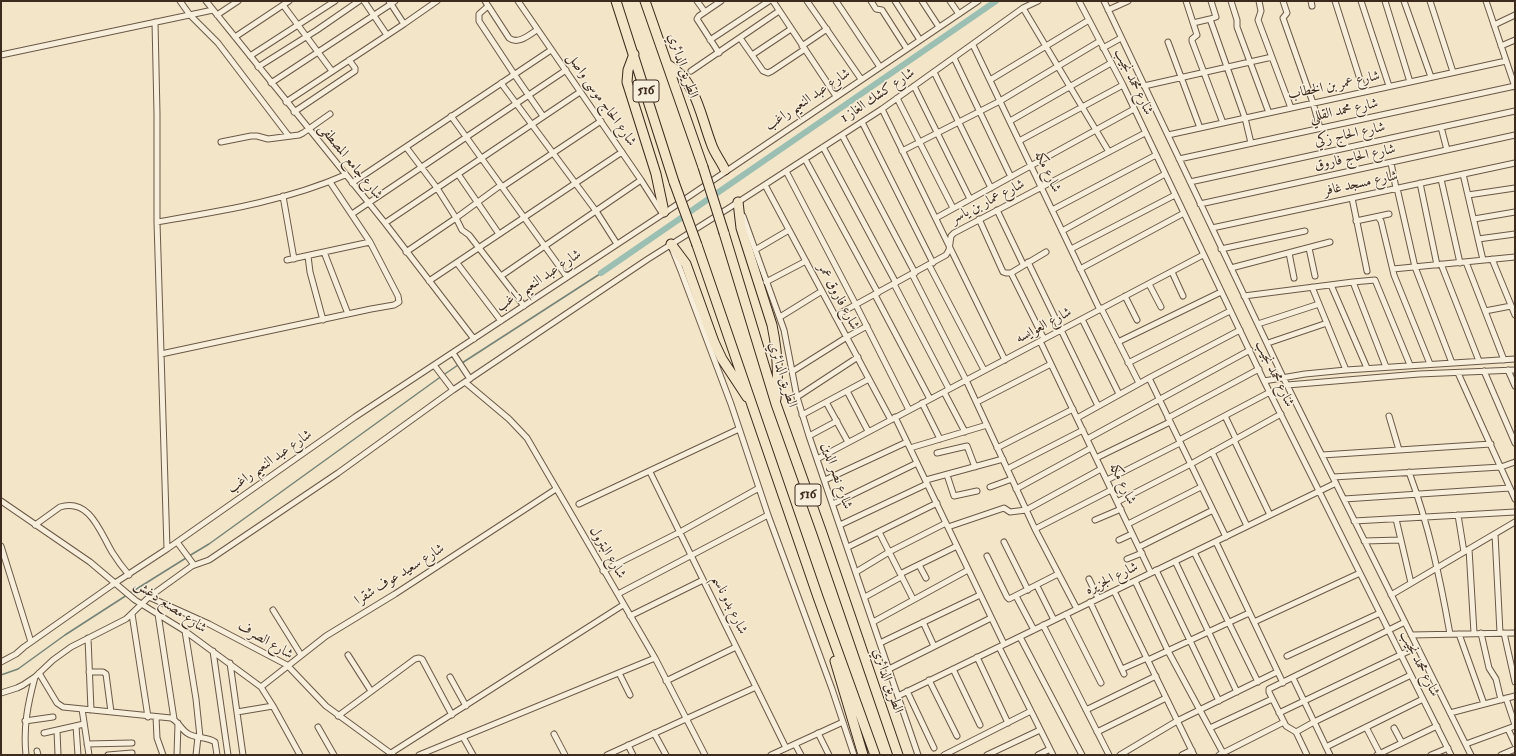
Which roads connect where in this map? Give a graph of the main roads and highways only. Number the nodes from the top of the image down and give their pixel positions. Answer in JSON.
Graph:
{"nodes":[{"id":1,"x":616,"y":1,"type":"edge"},
{"id":2,"x":645,"y":1,"type":"edge"},
{"id":3,"x":634,"y":54,"type":"junction"},
{"id":4,"x":667,"y":64,"type":"junction"},
{"id":5,"x":725,"y":170,"type":"road end"},
{"id":6,"x":738,"y":202,"type":"road end"},
{"id":7,"x":664,"y":213,"type":"road end"},
{"id":8,"x":670,"y":244,"type":"road end"},
{"id":9,"x":776,"y":404,"type":"junction"},
{"id":10,"x":753,"y":405,"type":"junction"},
{"id":11,"x":818,"y":597,"type":"junction"},
{"id":12,"x":863,"y":755,"type":"edge"},
{"id":13,"x":875,"y":755,"type":"edge"},
{"id":14,"x":898,"y":755,"type":"edge"}],
"edges":[{"from":1,"to":3,"type":"highway","number":"516"},
{"from":2,"to":4,"type":"highway","name":"الطريق الدائري","number":"516"},
{"from":3,"to":7,"type":"highway"},
{"from":3,"to":10,"type":"highway","number":"516","bridge":true},
{"from":4,"to":5,"type":"highway"},
{"from":4,"to":9,"type":"highway","name":"الطريق الدائري","number":"516","bridge":true},
{"from":6,"to":9,"type":"highway"},
{"from":8,"to":10,"type":"highway"},
{"from":9,"to":14,"type":"highway","name":"الطريق الدائري","number":"516"},
{"from":10,"to":11,"type":"highway","number":"516"},
{"from":11,"to":12,"type":"highway","number":"516"},
{"from":11,"to":13,"type":"highway","number":"516"}]}
